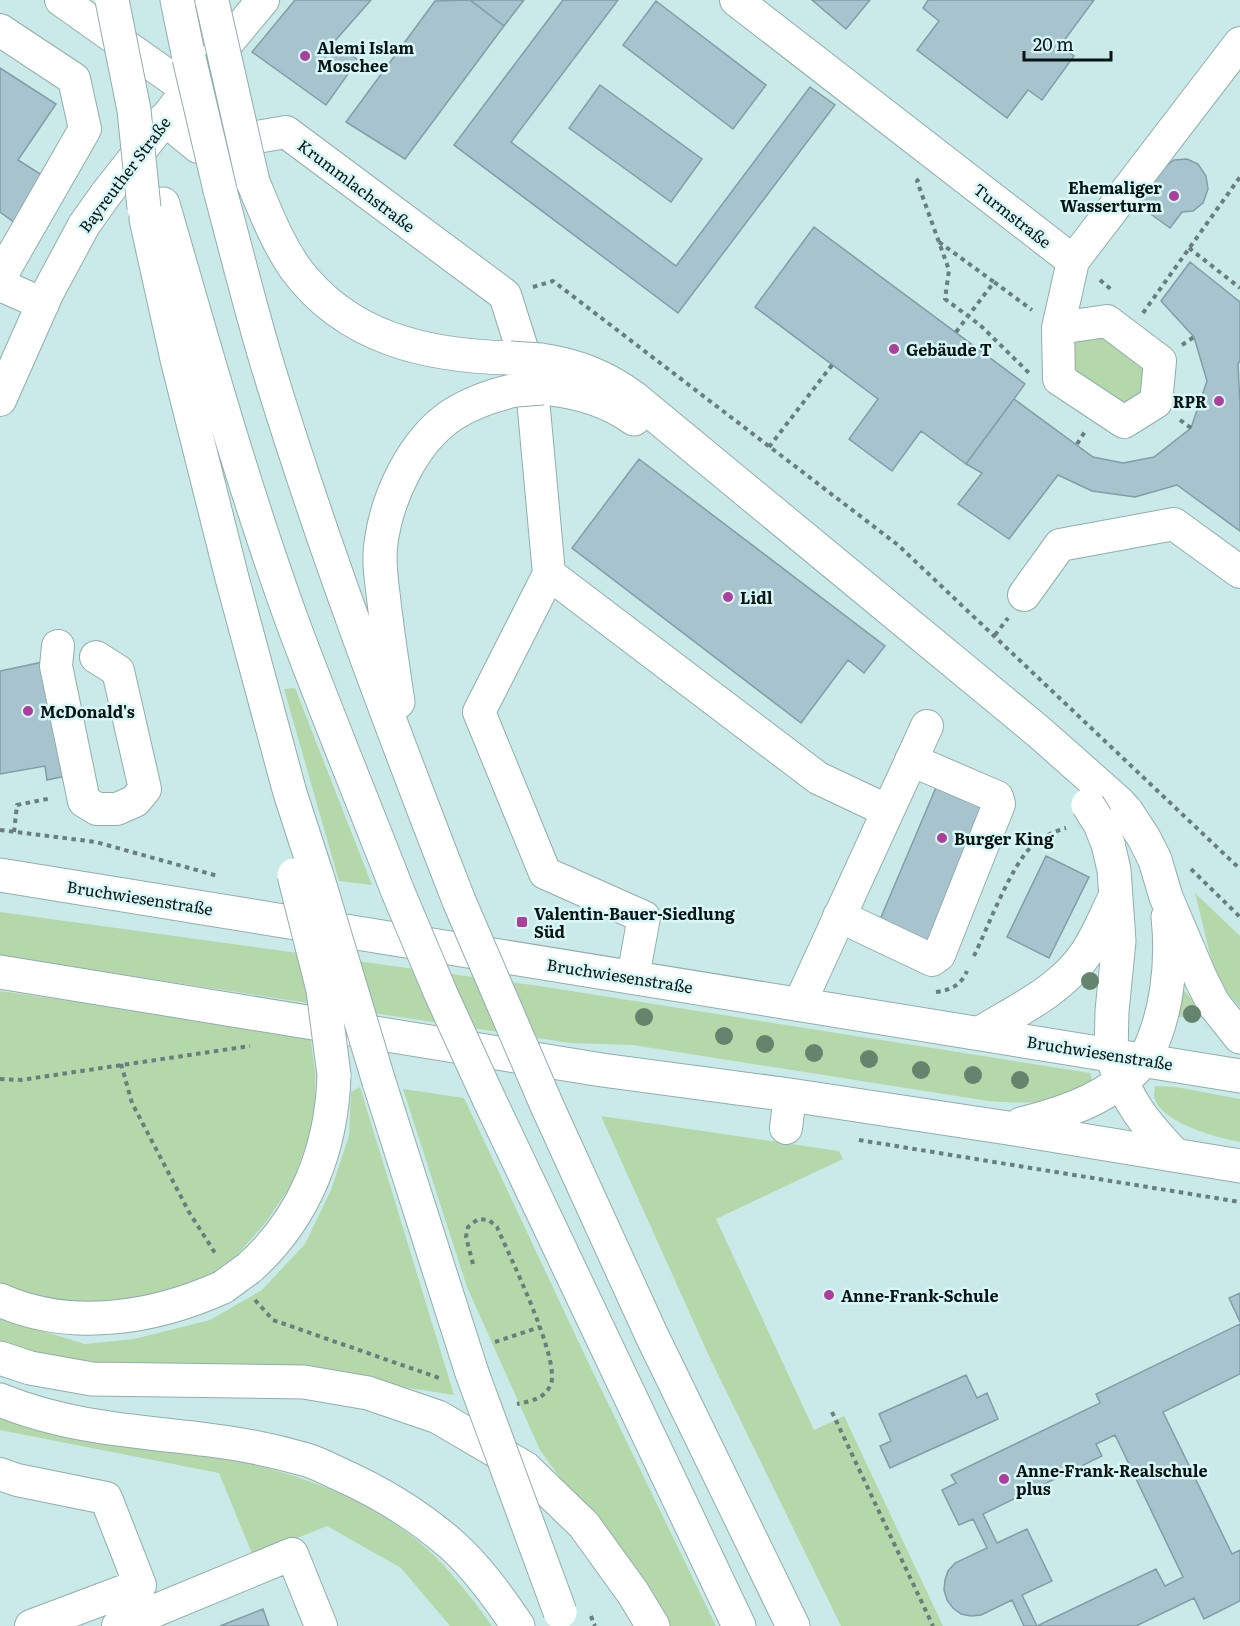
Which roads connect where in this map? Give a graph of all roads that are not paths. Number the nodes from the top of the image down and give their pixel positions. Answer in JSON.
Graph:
{"nodes":[{"id":1,"x":61,"y":0,"type":"edge"},
{"id":2,"x":112,"y":0,"type":"edge"},
{"id":3,"x":212,"y":0,"type":"edge"},
{"id":4,"x":263,"y":0,"type":"edge"},
{"id":5,"x":736,"y":0,"type":"edge"},
{"id":6,"x":178,"y":4,"type":"edge"},
{"id":7,"x":0,"y":30,"type":"edge"},
{"id":8,"x":1240,"y":43,"type":"edge"},
{"id":9,"x":188,"y":74,"type":"junction"},
{"id":10,"x":164,"y":119,"type":"junction"},
{"id":11,"x":153,"y":206,"type":"junction"},
{"id":12,"x":1073,"y":261,"type":"junction"},
{"id":13,"x":43,"y":304,"type":"junction"},
{"id":14,"x":1058,"y":328,"type":"road end"},
{"id":15,"x":527,"y":374,"type":"junction"},
{"id":16,"x":2,"y":393,"type":"edge"},
{"id":17,"x":1240,"y":572,"type":"edge"},
{"id":18,"x":549,"y":574,"type":"junction"},
{"id":19,"x":1024,"y":595,"type":"dead end"},
{"id":20,"x":58,"y":646,"type":"dead end"},
{"id":21,"x":96,"y":657,"type":"dead end"},
{"id":22,"x":927,"y":726,"type":"dead end"},
{"id":23,"x":911,"y":760,"type":"junction"},
{"id":24,"x":407,"y":767,"type":"junction"},
{"id":25,"x":888,"y":811,"type":"junction"},
{"id":26,"x":0,"y":875,"type":"edge"},
{"id":27,"x":306,"y":877,"type":"junction"},
{"id":28,"x":1115,"y":897,"type":"junction"},
{"id":29,"x":1166,"y":897,"type":"junction"},
{"id":30,"x":839,"y":916,"type":"junction"},
{"id":31,"x":0,"y":972,"type":"edge"},
{"id":32,"x":633,"y":977,"type":"junction"},
{"id":33,"x":800,"y":1005,"type":"junction"},
{"id":34,"x":980,"y":1033,"type":"junction"},
{"id":35,"x":1240,"y":1037,"type":"edge"},
{"id":36,"x":1144,"y":1060,"type":"junction"},
{"id":37,"x":1116,"y":1068,"type":"junction"},
{"id":38,"x":1240,"y":1076,"type":"edge"},
{"id":39,"x":790,"y":1095,"type":"junction"},
{"id":40,"x":786,"y":1128,"type":"dead end"},
{"id":41,"x":1008,"y":1128,"type":"junction"},
{"id":42,"x":1174,"y":1155,"type":"junction"},
{"id":43,"x":1240,"y":1166,"type":"edge"},
{"id":44,"x":0,"y":1300,"type":"edge"},
{"id":45,"x":0,"y":1358,"type":"edge"},
{"id":46,"x":0,"y":1400,"type":"edge"},
{"id":47,"x":0,"y":1474,"type":"edge"},
{"id":48,"x":579,"y":1622,"type":"edge"},
{"id":49,"x":31,"y":1626,"type":"edge"},
{"id":50,"x":118,"y":1626,"type":"edge"},
{"id":51,"x":321,"y":1626,"type":"edge"},
{"id":52,"x":518,"y":1626,"type":"edge"},
{"id":53,"x":653,"y":1626,"type":"edge"},
{"id":54,"x":739,"y":1626,"type":"edge"},
{"id":55,"x":793,"y":1626,"type":"edge"}],
"edges":[{"from":1,"to":9,"type":"street"},
{"from":2,"to":11,"type":"main road","bridge":true},
{"from":3,"to":15,"type":"main road","bridge":true},
{"from":4,"to":9,"type":"street","name":"Bayreuther Straße"},
{"from":5,"to":12,"type":"street","name":"Turmstraße"},
{"from":6,"to":9,"type":"main road"},
{"from":7,"to":13,"type":"street"},
{"from":8,"to":12,"type":"street"},
{"from":9,"to":10,"type":"street","name":"Bayreuther Straße"},
{"from":9,"to":24,"type":"main road","bridge":true},
{"from":10,"to":13,"type":"street","name":"Bayreuther Straße"},
{"from":10,"to":18,"type":"street","name":"Krummlachstraße"},
{"from":11,"to":27,"type":"main road"},
{"from":11,"to":54,"type":"main road","bridge":true},
{"from":12,"to":14,"type":"street"},
{"from":13,"to":16,"type":"street","name":"Bayreuther Straße"},
{"from":15,"to":24,"type":"main road"},
{"from":15,"to":28,"type":"main road","bridge":true},
{"from":15,"to":29,"type":"main road","bridge":true},
{"from":17,"to":19,"type":"street"},
{"from":18,"to":25,"type":"street"},
{"from":18,"to":32,"type":"street"},
{"from":20,"to":21,"type":"street"},
{"from":22,"to":23,"type":"street"},
{"from":23,"to":25,"type":"street"},
{"from":23,"to":30,"type":"street"},
{"from":24,"to":55,"type":"main road","bridge":true},
{"from":25,"to":30,"type":"street"},
{"from":26,"to":32,"type":"main road","name":"Bruchwiesenstraße"},
{"from":27,"to":44,"type":"main road","bridge":true},
{"from":27,"to":48,"type":"main road","bridge":true},
{"from":28,"to":34,"type":"main road"},
{"from":28,"to":37,"type":"main road"},
{"from":29,"to":35,"type":"main road"},
{"from":29,"to":36,"type":"main road"},
{"from":30,"to":33,"type":"street"},
{"from":31,"to":39,"type":"main road"},
{"from":32,"to":33,"type":"main road","name":"Bruchwiesenstraße"},
{"from":33,"to":34,"type":"main road","name":"Bruchwiesenstraße"},
{"from":34,"to":37,"type":"main road","name":"Bruchwiesenstraße"},
{"from":36,"to":37,"type":"main road"},
{"from":36,"to":38,"type":"main road","name":"Bruchwiesenstraße"},
{"from":37,"to":41,"type":"main road"},
{"from":37,"to":42,"type":"main road"},
{"from":39,"to":40,"type":"street"},
{"from":39,"to":41,"type":"main road"},
{"from":41,"to":42,"type":"main road"},
{"from":42,"to":43,"type":"main road"},
{"from":45,"to":53,"type":"main road"},
{"from":46,"to":52,"type":"main road"},
{"from":47,"to":49,"type":"street"},
{"from":50,"to":51,"type":"street"}]}
